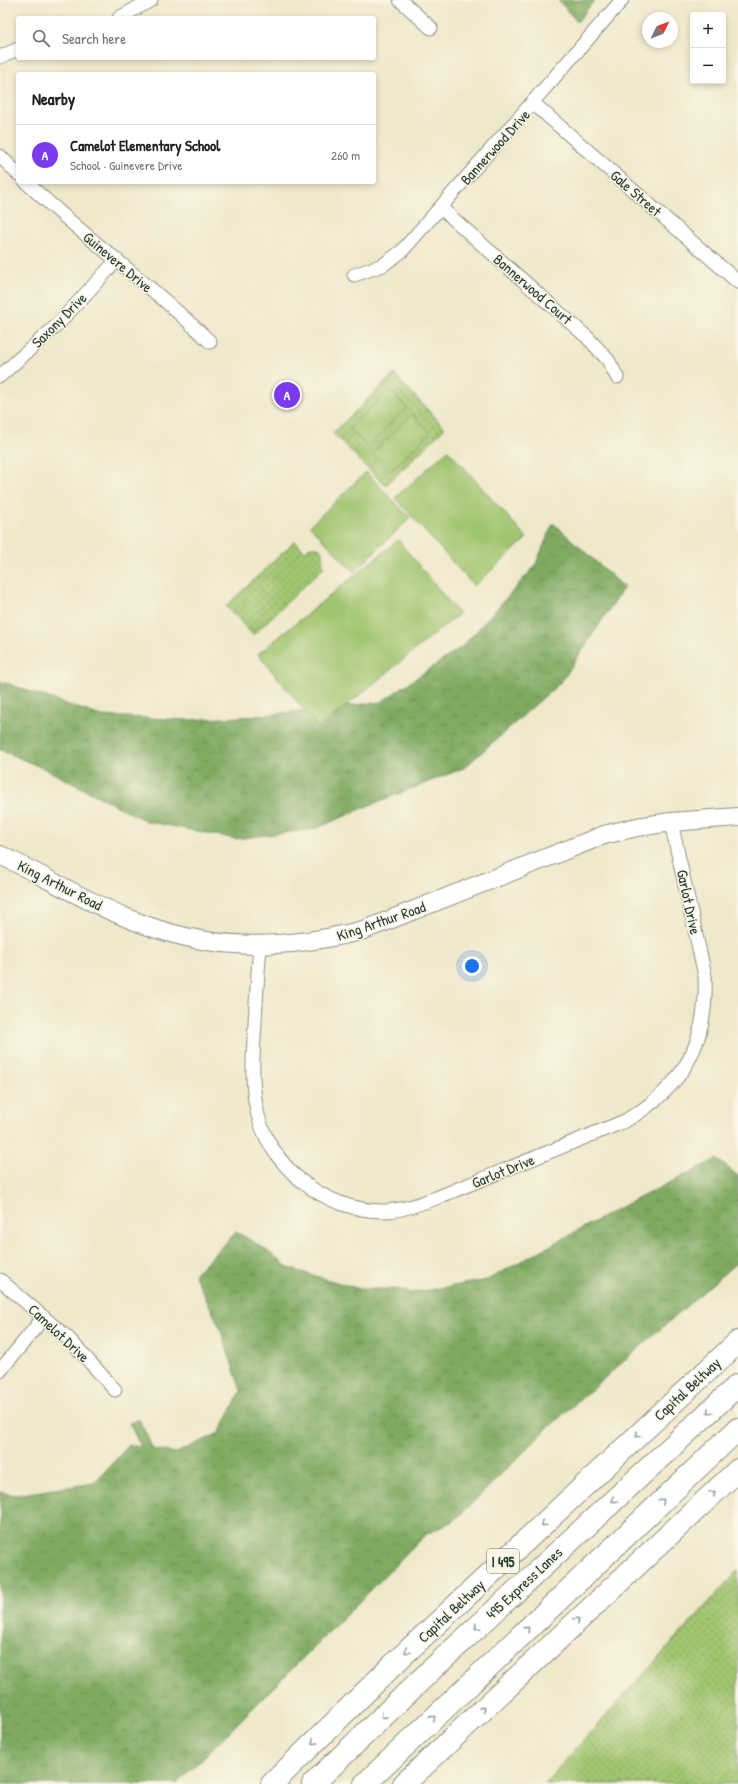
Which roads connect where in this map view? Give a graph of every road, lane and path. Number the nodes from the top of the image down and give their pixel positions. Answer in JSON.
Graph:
{"nodes":[{"id":1,"x":151,"y":0,"type":"edge"},
{"id":2,"x":400,"y":0,"type":"edge"},
{"id":3,"x":622,"y":0,"type":"edge"},
{"id":4,"x":123,"y":16,"type":"edge"},
{"id":5,"x":431,"y":28,"type":"dead end"},
{"id":6,"x":16,"y":50,"type":"edge"},
{"id":7,"x":0,"y":57,"type":"edge"},
{"id":8,"x":533,"y":104,"type":"junction"},
{"id":9,"x":0,"y":156,"type":"edge"},
{"id":10,"x":16,"y":172,"type":"edge"},
{"id":11,"x":28,"y":184,"type":"edge"},
{"id":12,"x":440,"y":208,"type":"junction"},
{"id":13,"x":116,"y":261,"type":"junction"},
{"id":14,"x":354,"y":276,"type":"dead end"},
{"id":15,"x":738,"y":282,"type":"edge"},
{"id":16,"x":210,"y":342,"type":"dead end"},
{"id":17,"x":0,"y":376,"type":"edge"},
{"id":18,"x":617,"y":377,"type":"dead end"},
{"id":19,"x":738,"y":817,"type":"edge"},
{"id":20,"x":671,"y":822,"type":"junction"},
{"id":21,"x":0,"y":855,"type":"edge"},
{"id":22,"x":260,"y":946,"type":"junction"},
{"id":23,"x":0,"y":1280,"type":"edge"},
{"id":24,"x":44,"y":1317,"type":"junction"},
{"id":25,"x":738,"y":1342,"type":"edge"},
{"id":26,"x":0,"y":1371,"type":"edge"},
{"id":27,"x":738,"y":1386,"type":"edge"},
{"id":28,"x":115,"y":1390,"type":"dead end"},
{"id":29,"x":738,"y":1429,"type":"edge"},
{"id":30,"x":738,"y":1470,"type":"edge"},
{"id":31,"x":272,"y":1784,"type":"edge"},
{"id":32,"x":313,"y":1784,"type":"edge"},
{"id":33,"x":365,"y":1784,"type":"edge"},
{"id":34,"x":404,"y":1784,"type":"edge"}],
"edges":[{"from":1,"to":4,"type":"street"},
{"from":2,"to":5,"type":"street"},
{"from":3,"to":8,"type":"street","name":"Bannerwood Drive"},
{"from":6,"to":7,"type":"street"},
{"from":8,"to":12,"type":"street","name":"Bannerwood Drive"},
{"from":8,"to":15,"type":"street","name":"Gale Street"},
{"from":9,"to":10,"type":"street"},
{"from":11,"to":13,"type":"street","name":"Guinevere Drive"},
{"from":12,"to":14,"type":"street","name":"Bannerwood Drive"},
{"from":12,"to":18,"type":"street","name":"Bannerwood Court"},
{"from":13,"to":16,"type":"street","name":"Guinevere Drive"},
{"from":13,"to":17,"type":"street","name":"Saxony Drive"},
{"from":19,"to":20,"type":"street","name":"King Arthur Road"},
{"from":20,"to":22,"type":"street","name":"King Arthur Road"},
{"from":20,"to":22,"type":"street","name":"Garlot Drive"},
{"from":21,"to":22,"type":"street","name":"King Arthur Road"},
{"from":23,"to":24,"type":"street","name":"Camelot Drive"},
{"from":24,"to":26,"type":"street"},
{"from":24,"to":28,"type":"street","name":"Camelot Drive"},
{"from":25,"to":31,"type":"highway","name":"Capital Beltway","number":"I 495","one_way":true},
{"from":27,"to":32,"type":"highway","name":"495 Express Lanes","number":"I 495","one_way":true},
{"from":33,"to":29,"type":"highway","one_way":true},
{"from":34,"to":30,"type":"highway","one_way":true}]}
